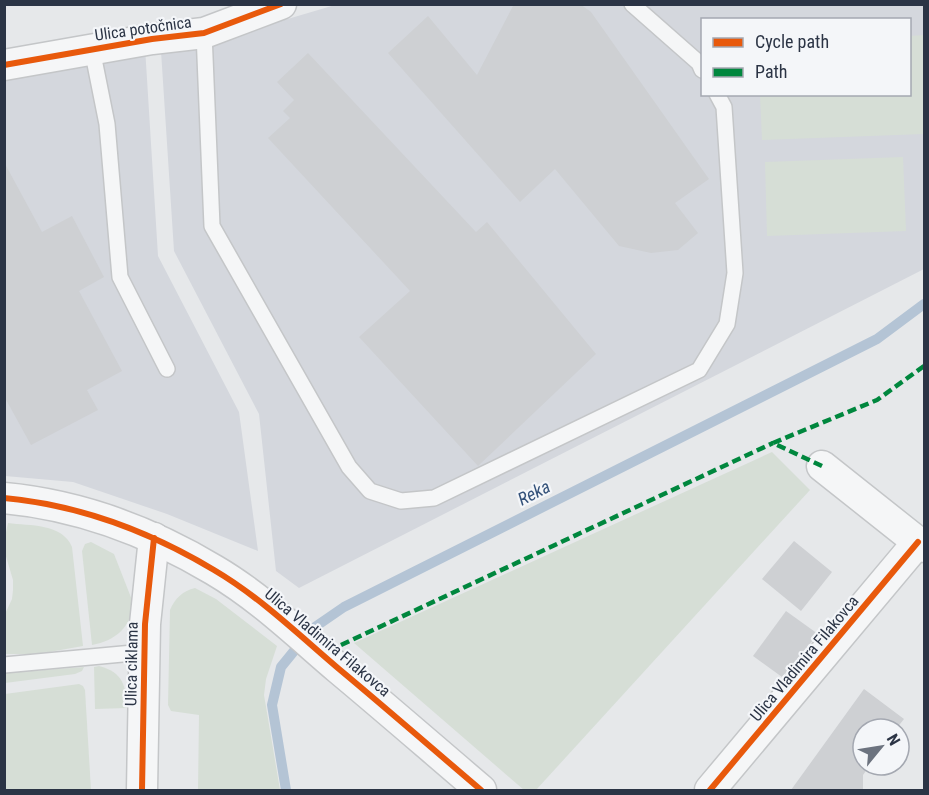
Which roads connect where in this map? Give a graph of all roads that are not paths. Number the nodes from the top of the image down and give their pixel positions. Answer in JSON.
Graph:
{"nodes":[{"id":1,"x":281,"y":4,"type":"edge"},
{"id":2,"x":632,"y":4,"type":"edge"},
{"id":3,"x":204,"y":33,"type":"junction"},
{"id":4,"x":92,"y":49,"type":"junction"},
{"id":5,"x":4,"y":64,"type":"edge"},
{"id":6,"x":701,"y":68,"type":"edge"},
{"id":7,"x":718,"y":96,"type":"edge"},
{"id":8,"x":167,"y":369,"type":"dead end"},
{"id":9,"x":822,"y":466,"type":"dead end"},
{"id":10,"x":4,"y":498,"type":"edge"},
{"id":11,"x":154,"y":538,"type":"junction"},
{"id":12,"x":921,"y":545,"type":"edge"},
{"id":13,"x":144,"y":652,"type":"junction"},
{"id":14,"x":4,"y":665,"type":"edge"},
{"id":15,"x":142,"y":790,"type":"edge"},
{"id":16,"x":482,"y":790,"type":"edge"},
{"id":17,"x":710,"y":790,"type":"edge"}],
"edges":[{"from":1,"to":3,"type":"street","name":"Ulica potočnica"},
{"from":2,"to":6,"type":"lane"},
{"from":3,"to":4,"type":"street","name":"Ulica potočnica"},
{"from":3,"to":7,"type":"lane"},
{"from":4,"to":5,"type":"street","name":"Ulica potočnica"},
{"from":4,"to":8,"type":"lane"},
{"from":9,"to":12,"type":"street"},
{"from":10,"to":11,"type":"street","name":"Ulica Vladimira Filakovca"},
{"from":11,"to":13,"type":"street","name":"Ulica ciklama"},
{"from":11,"to":16,"type":"street","name":"Ulica Vladimira Filakovca"},
{"from":12,"to":17,"type":"street","name":"Ulica Vladimira Filakovca"},
{"from":13,"to":14,"type":"lane"},
{"from":13,"to":15,"type":"street","name":"Ulica ciklama"}]}
